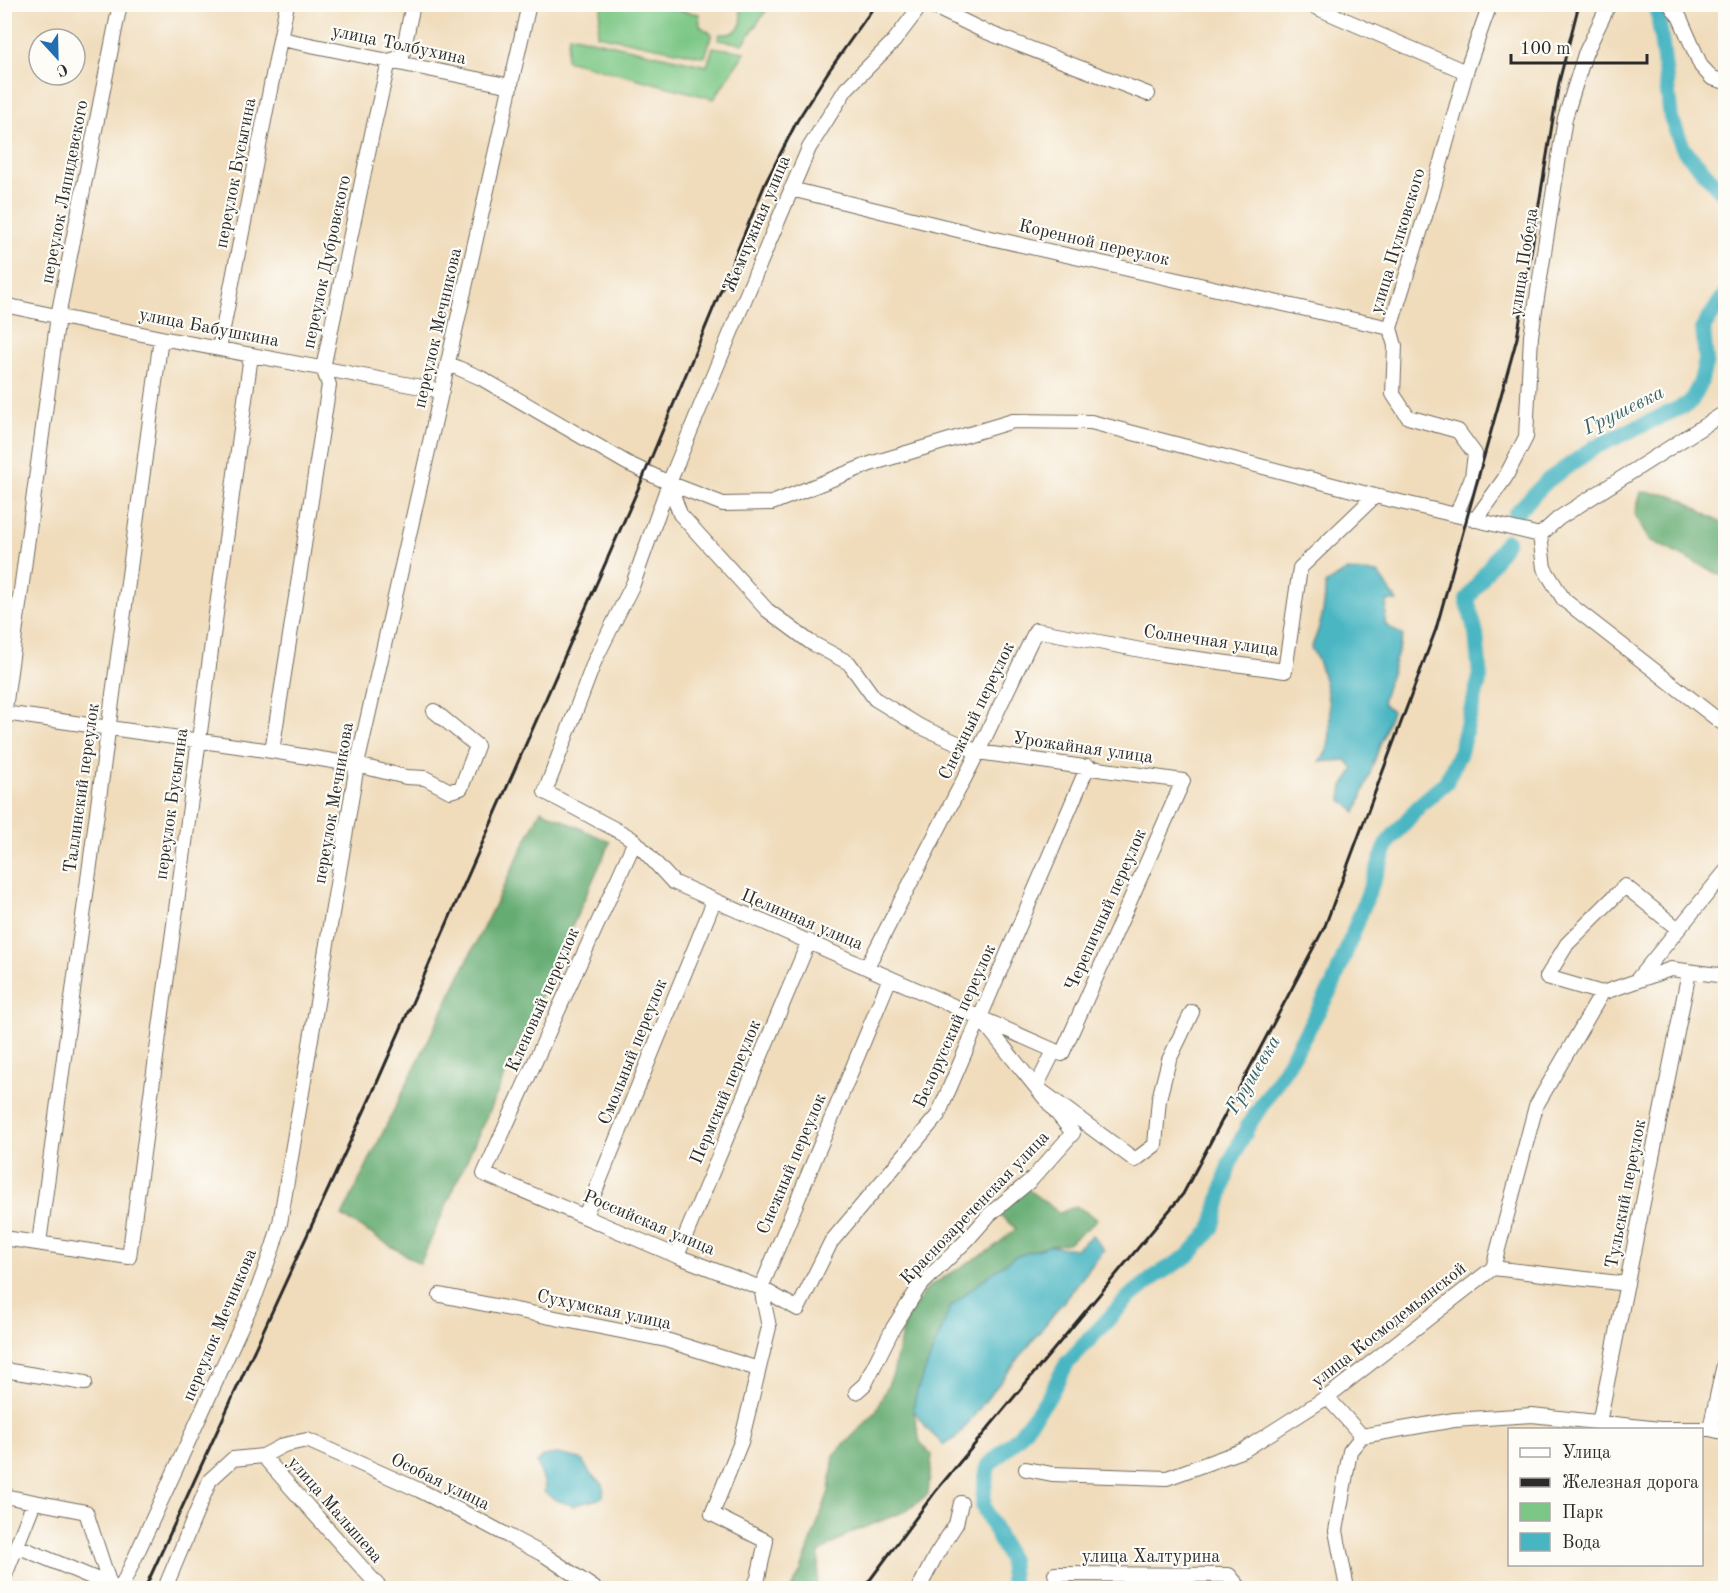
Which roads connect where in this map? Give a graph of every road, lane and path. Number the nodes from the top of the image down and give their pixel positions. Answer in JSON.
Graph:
{"nodes":[{"id":1,"x":120,"y":4,"type":"edge"},
{"id":2,"x":288,"y":4,"type":"edge"},
{"id":3,"x":412,"y":4,"type":"edge"},
{"id":4,"x":922,"y":4,"type":"edge"},
{"id":5,"x":928,"y":4,"type":"edge"},
{"id":6,"x":1308,"y":4,"type":"edge"},
{"id":7,"x":1490,"y":4,"type":"edge"},
{"id":8,"x":1609,"y":4,"type":"edge"},
{"id":9,"x":528,"y":5,"type":"edge"},
{"id":10,"x":1670,"y":5,"type":"edge"},
{"id":11,"x":281,"y":39,"type":"junction"},
{"id":12,"x":389,"y":61,"type":"junction"},
{"id":13,"x":1466,"y":72,"type":"junction"},
{"id":14,"x":1725,"y":82,"type":"edge"},
{"id":15,"x":511,"y":86,"type":"junction"},
{"id":16,"x":1148,"y":94,"type":"dead end"},
{"id":17,"x":791,"y":189,"type":"junction"},
{"id":18,"x":4,"y":305,"type":"edge"},
{"id":19,"x":58,"y":316,"type":"junction"},
{"id":20,"x":1390,"y":328,"type":"junction"},
{"id":21,"x":161,"y":338,"type":"junction"},
{"id":22,"x":219,"y":349,"type":"junction"},
{"id":23,"x":251,"y":355,"type":"junction"},
{"id":24,"x":449,"y":364,"type":"junction"},
{"id":25,"x":323,"y":368,"type":"junction"},
{"id":26,"x":442,"y":391,"type":"junction"},
{"id":27,"x":1725,"y":411,"type":"edge"},
{"id":28,"x":669,"y":483,"type":"junction"},
{"id":29,"x":1375,"y":496,"type":"junction"},
{"id":30,"x":1456,"y":515,"type":"junction"},
{"id":31,"x":1475,"y":520,"type":"junction"},
{"id":32,"x":1540,"y":535,"type":"junction"},
{"id":33,"x":1036,"y":630,"type":"joint"},
{"id":34,"x":434,"y":711,"type":"dead end"},
{"id":35,"x":5,"y":714,"type":"edge"},
{"id":36,"x":1725,"y":726,"type":"edge"},
{"id":37,"x":109,"y":729,"type":"junction"},
{"id":38,"x":199,"y":740,"type":"junction"},
{"id":39,"x":272,"y":751,"type":"junction"},
{"id":40,"x":978,"y":752,"type":"junction"},
{"id":41,"x":357,"y":765,"type":"junction"},
{"id":42,"x":1089,"y":766,"type":"junction"},
{"id":43,"x":1183,"y":781,"type":"joint"},
{"id":44,"x":635,"y":841,"type":"junction"},
{"id":45,"x":1725,"y":871,"type":"edge"},
{"id":46,"x":714,"y":901,"type":"junction"},
{"id":47,"x":1678,"y":929,"type":"junction"},
{"id":48,"x":809,"y":942,"type":"junction"},
{"id":49,"x":867,"y":968,"type":"junction"},
{"id":50,"x":1689,"y":972,"type":"junction"},
{"id":51,"x":1725,"y":976,"type":"edge"},
{"id":52,"x":890,"y":978,"type":"junction"},
{"id":53,"x":1636,"y":981,"type":"junction"},
{"id":54,"x":1602,"y":993,"type":"junction"},
{"id":55,"x":1192,"y":1012,"type":"dead end"},
{"id":56,"x":980,"y":1017,"type":"junction"},
{"id":57,"x":1058,"y":1053,"type":"junction"},
{"id":58,"x":1036,"y":1087,"type":"junction"},
{"id":59,"x":484,"y":1174,"type":"joint"},
{"id":60,"x":585,"y":1216,"type":"junction"},
{"id":61,"x":4,"y":1238,"type":"edge"},
{"id":62,"x":39,"y":1243,"type":"junction"},
{"id":63,"x":677,"y":1256,"type":"junction"},
{"id":64,"x":1493,"y":1268,"type":"junction"},
{"id":65,"x":1627,"y":1284,"type":"junction"},
{"id":66,"x":760,"y":1288,"type":"junction"},
{"id":67,"x":440,"y":1295,"type":"dead end"},
{"id":68,"x":798,"y":1309,"type":"joint"},
{"id":69,"x":1725,"y":1355,"type":"edge"},
{"id":70,"x":4,"y":1370,"type":"edge"},
{"id":71,"x":758,"y":1370,"type":"junction"},
{"id":72,"x":85,"y":1383,"type":"dead end"},
{"id":73,"x":856,"y":1392,"type":"dead end"},
{"id":74,"x":1327,"y":1397,"type":"junction"},
{"id":75,"x":1599,"y":1423,"type":"junction"},
{"id":76,"x":1650,"y":1428,"type":"edge"},
{"id":77,"x":1703,"y":1429,"type":"edge"},
{"id":78,"x":1710,"y":1429,"type":"junction"},
{"id":79,"x":1725,"y":1433,"type":"edge"},
{"id":80,"x":1362,"y":1436,"type":"junction"},
{"id":81,"x":263,"y":1456,"type":"junction"},
{"id":82,"x":1026,"y":1469,"type":"dead end"},
{"id":83,"x":4,"y":1496,"type":"edge"},
{"id":84,"x":34,"y":1502,"type":"junction"},
{"id":85,"x":961,"y":1503,"type":"dead end"},
{"id":86,"x":17,"y":1546,"type":"junction"},
{"id":87,"x":1055,"y":1574,"type":"dead end"},
{"id":88,"x":4,"y":1578,"type":"edge"},
{"id":89,"x":117,"y":1587,"type":"edge"},
{"id":90,"x":165,"y":1588,"type":"edge"},
{"id":91,"x":380,"y":1588,"type":"edge"},
{"id":92,"x":594,"y":1588,"type":"edge"},
{"id":93,"x":753,"y":1588,"type":"edge"},
{"id":94,"x":919,"y":1588,"type":"edge"},
{"id":95,"x":1240,"y":1588,"type":"edge"},
{"id":96,"x":1347,"y":1588,"type":"edge"}],
"edges":[{"from":1,"to":19,"type":"street","name":"переулок Ляпидевского"},
{"from":2,"to":11,"type":"street","name":"переулок Бусыгина"},
{"from":3,"to":12,"type":"street","name":"переулок Дубровского"},
{"from":4,"to":17,"type":"street","name":"Жемчужная улица"},
{"from":5,"to":16,"type":"street"},
{"from":6,"to":13,"type":"street"},
{"from":7,"to":13,"type":"street","name":"улица Пулковского"},
{"from":8,"to":31,"type":"street","name":"улица Победа"},
{"from":9,"to":15,"type":"street","name":"переулок Мечникова"},
{"from":10,"to":14,"type":"street"},
{"from":11,"to":12,"type":"street","name":"улица Толбухина"},
{"from":11,"to":22,"type":"street","name":"переулок Бусыгина"},
{"from":12,"to":15,"type":"street","name":"улица Толбухина"},
{"from":12,"to":25,"type":"street","name":"переулок Дубровского"},
{"from":13,"to":20,"type":"street","name":"улица Пулковского"},
{"from":15,"to":24,"type":"street","name":"переулок Мечникова"},
{"from":17,"to":20,"type":"street","name":"Коренной переулок"},
{"from":17,"to":28,"type":"street","name":"Жемчужная улица"},
{"from":18,"to":19,"type":"street","name":"улица Бабушкина"},
{"from":19,"to":21,"type":"street","name":"улица Бабушкина"},
{"from":19,"to":35,"type":"street","name":"переулок Ляпидевского"},
{"from":20,"to":30,"type":"street","name":"улица Пулковского"},
{"from":21,"to":22,"type":"street","name":"улица Бабушкина"},
{"from":21,"to":37,"type":"street","name":"Таллинский переулок"},
{"from":22,"to":23,"type":"street","name":"улица Бабушкина"},
{"from":23,"to":25,"type":"street","name":"улица Бабушкина"},
{"from":23,"to":38,"type":"street","name":"переулок Бусыгина"},
{"from":24,"to":26,"type":"street","name":"переулок Мечникова"},
{"from":24,"to":28,"type":"street"},
{"from":25,"to":26,"type":"street","name":"улица Бабушкина"},
{"from":25,"to":39,"type":"street","name":"переулок Дубровского"},
{"from":26,"to":41,"type":"street","name":"переулок Мечникова"},
{"from":27,"to":32,"type":"street"},
{"from":28,"to":29,"type":"street"},
{"from":28,"to":40,"type":"street","name":"Урожайная улица"},
{"from":28,"to":44,"type":"street","name":"Целинная улица"},
{"from":29,"to":30,"type":"street"},
{"from":29,"to":33,"type":"street","name":"Солнечная улица"},
{"from":30,"to":31,"type":"street"},
{"from":31,"to":32,"type":"street"},
{"from":32,"to":36,"type":"street"},
{"from":33,"to":40,"type":"street","name":"Снежный переулок"},
{"from":34,"to":41,"type":"street"},
{"from":35,"to":37,"type":"street"},
{"from":37,"to":38,"type":"street"},
{"from":37,"to":62,"type":"street","name":"Таллинский переулок"},
{"from":38,"to":39,"type":"street"},
{"from":38,"to":62,"type":"street","name":"переулок Бусыгина"},
{"from":39,"to":41,"type":"street"},
{"from":40,"to":42,"type":"street","name":"Урожайная улица"},
{"from":40,"to":49,"type":"street","name":"Снежный переулок"},
{"from":41,"to":89,"type":"street","name":"переулок Мечникова"},
{"from":42,"to":43,"type":"street","name":"Урожайная улица"},
{"from":42,"to":56,"type":"street","name":"Белорусский переулок"},
{"from":43,"to":57,"type":"street","name":"Черепичный переулок"},
{"from":44,"to":46,"type":"street","name":"Целинная улица"},
{"from":44,"to":59,"type":"street","name":"Кленовый переулок"},
{"from":45,"to":47,"type":"street"},
{"from":46,"to":48,"type":"street","name":"Целинная улица"},
{"from":46,"to":60,"type":"street","name":"Смольный переулок"},
{"from":47,"to":53,"type":"street"},
{"from":47,"to":54,"type":"street"},
{"from":48,"to":49,"type":"street","name":"Целинная улица"},
{"from":48,"to":63,"type":"street","name":"Пермский переулок"},
{"from":49,"to":52,"type":"street","name":"Целинная улица"},
{"from":50,"to":51,"type":"street"},
{"from":50,"to":53,"type":"street"},
{"from":50,"to":65,"type":"street","name":"Тульский переулок"},
{"from":52,"to":56,"type":"street","name":"Целинная улица"},
{"from":52,"to":66,"type":"street","name":"Снежный переулок"},
{"from":53,"to":54,"type":"street"},
{"from":54,"to":64,"type":"street","name":"улица Космодемьянской"},
{"from":55,"to":58,"type":"street","name":"Краснозареченская улица"},
{"from":56,"to":57,"type":"street","name":"Целинная улица"},
{"from":56,"to":58,"type":"street","name":"Краснозареченская улица"},
{"from":56,"to":68,"type":"street","name":"Белорусский переулок"},
{"from":57,"to":58,"type":"street"},
{"from":58,"to":73,"type":"street","name":"Краснозареченская улица"},
{"from":59,"to":60,"type":"street","name":"Российская улица"},
{"from":60,"to":63,"type":"street","name":"Российская улица"},
{"from":61,"to":62,"type":"street"},
{"from":63,"to":66,"type":"street","name":"Российская улица"},
{"from":64,"to":65,"type":"street"},
{"from":64,"to":74,"type":"street","name":"улица Космодемьянской"},
{"from":65,"to":75,"type":"street","name":"Тульский переулок"},
{"from":66,"to":68,"type":"street","name":"Российская улица"},
{"from":66,"to":71,"type":"street"},
{"from":67,"to":71,"type":"street","name":"Сухумская улица"},
{"from":69,"to":78,"type":"street"},
{"from":70,"to":72,"type":"street"},
{"from":71,"to":93,"type":"street"},
{"from":74,"to":80,"type":"street"},
{"from":74,"to":82,"type":"street","name":"улица Космодемьянской"},
{"from":75,"to":76,"type":"street"},
{"from":75,"to":80,"type":"street"},
{"from":77,"to":78,"type":"street"},
{"from":78,"to":79,"type":"street"},
{"from":80,"to":96,"type":"street"},
{"from":81,"to":90,"type":"street"},
{"from":81,"to":91,"type":"street","name":"улица Малышева"},
{"from":81,"to":92,"type":"street","name":"Особая улица"},
{"from":83,"to":84,"type":"street"},
{"from":84,"to":86,"type":"street"},
{"from":84,"to":89,"type":"street"},
{"from":85,"to":94,"type":"street"},
{"from":86,"to":88,"type":"street"},
{"from":86,"to":89,"type":"street"},
{"from":87,"to":95,"type":"street","name":"улица Халтурина"}]}
